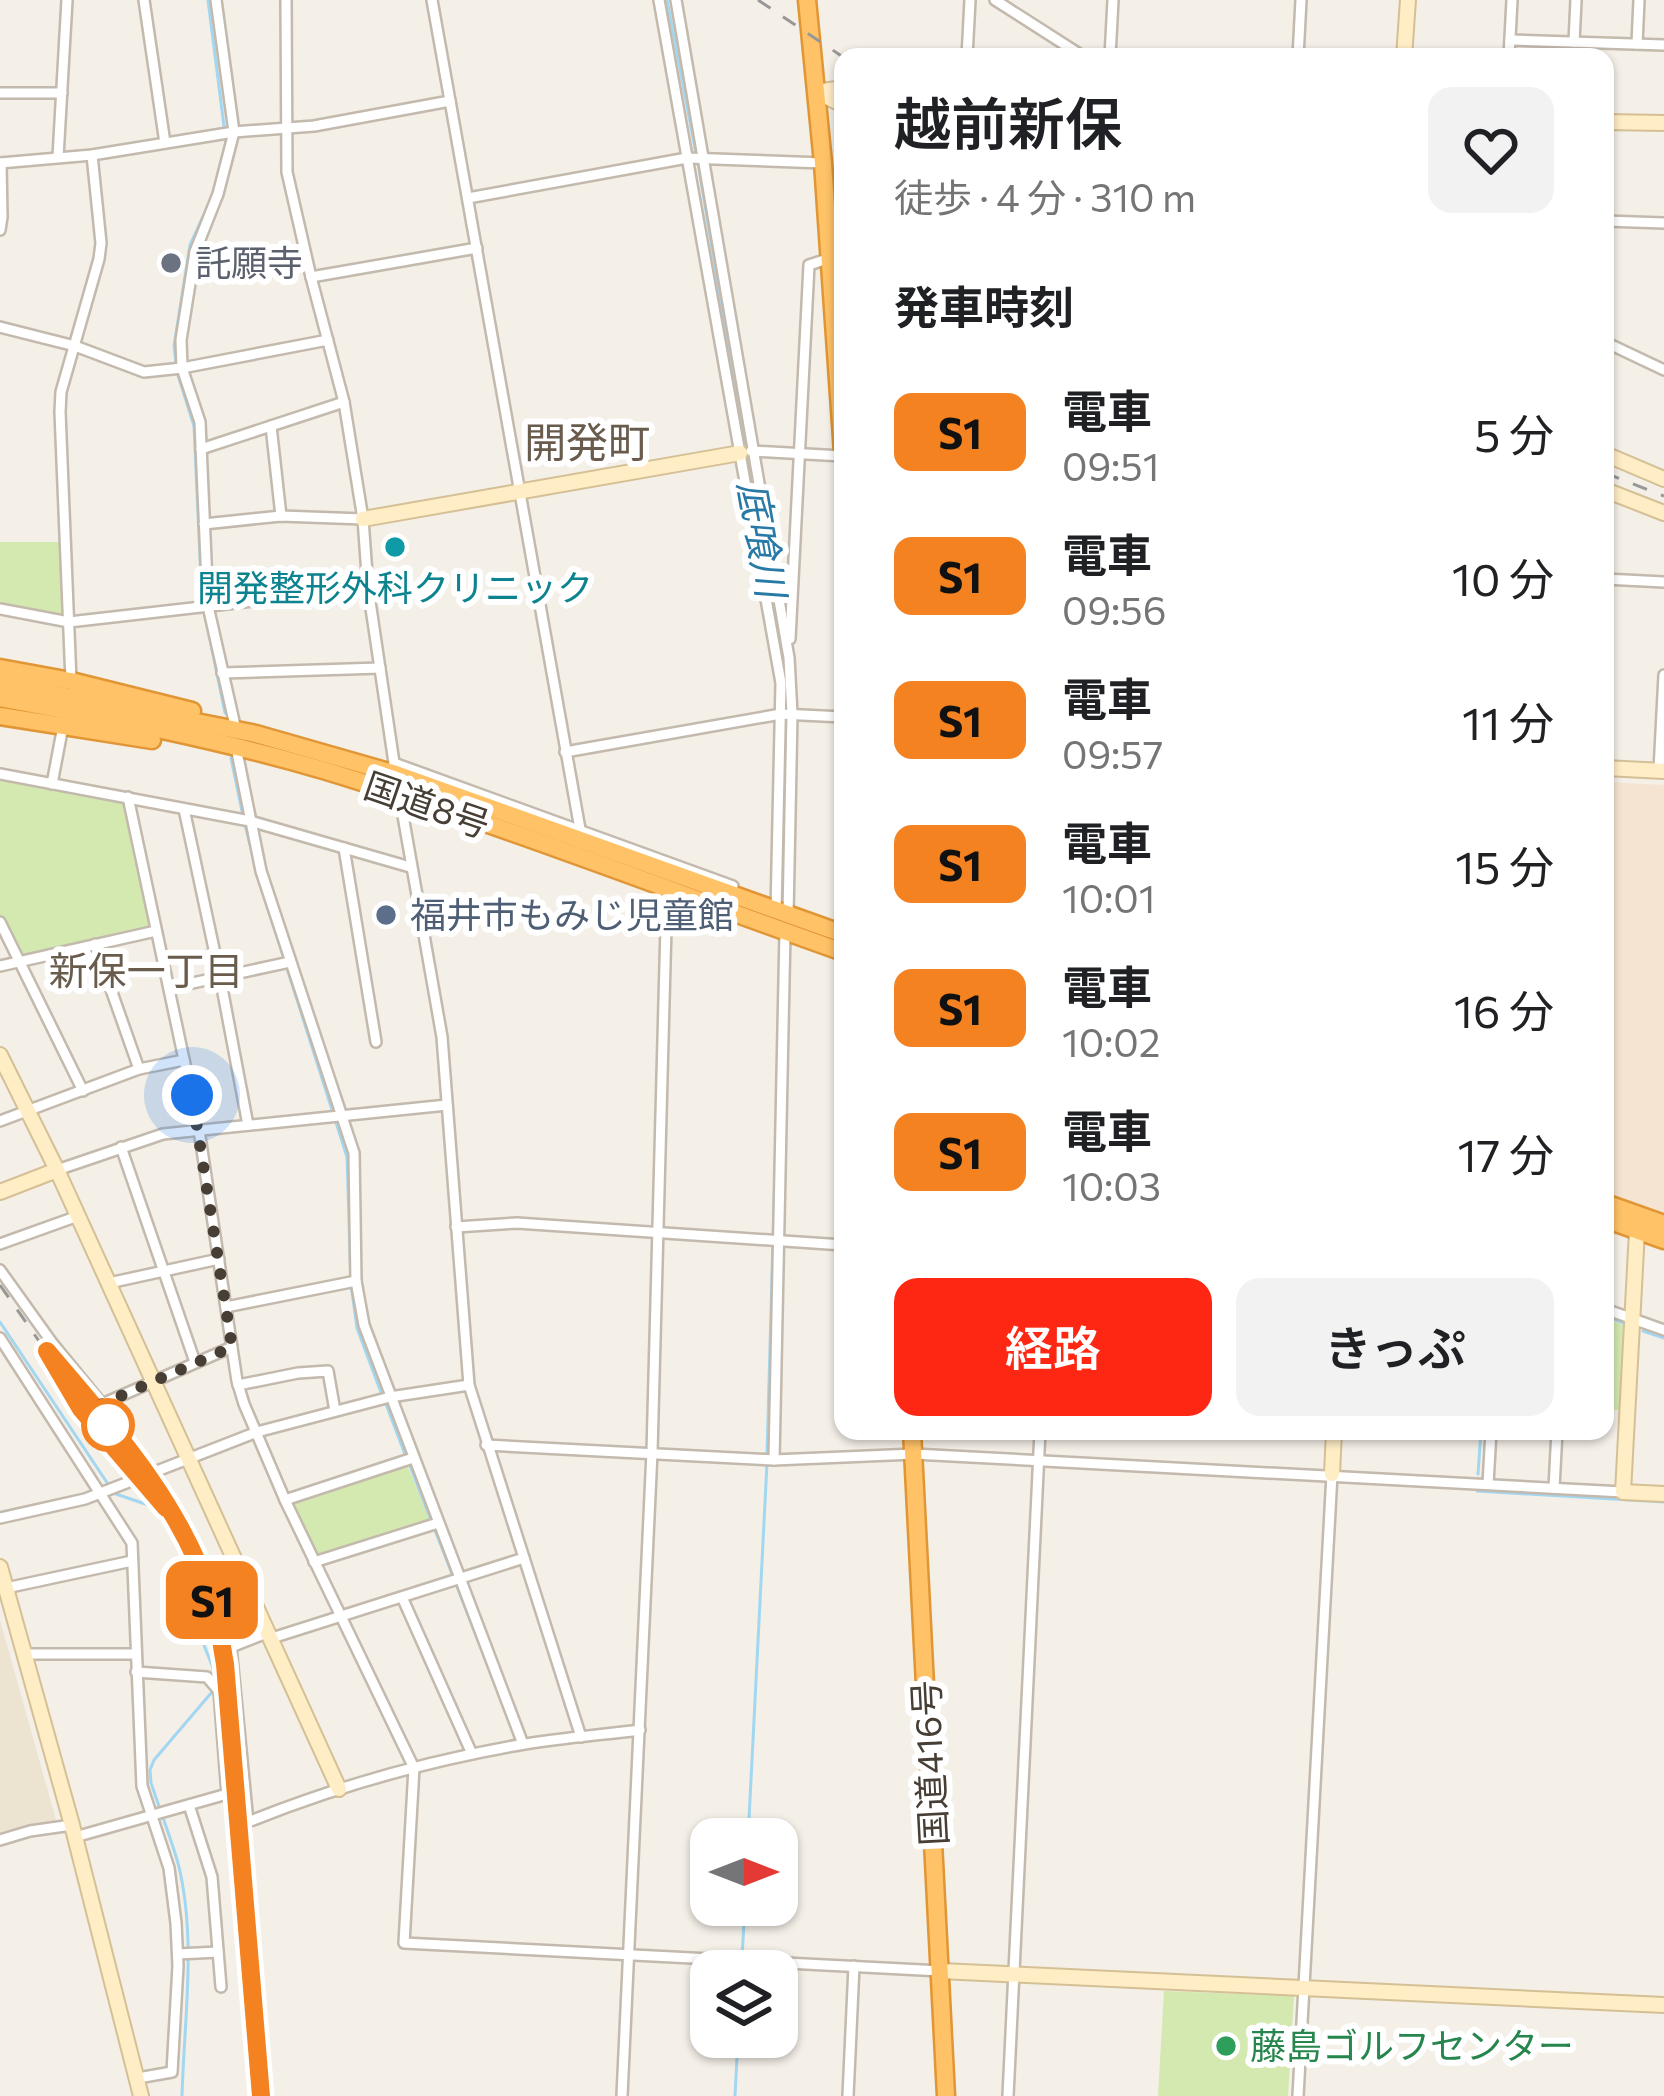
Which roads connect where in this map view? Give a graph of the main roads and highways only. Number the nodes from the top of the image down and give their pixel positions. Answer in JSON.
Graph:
{"nodes":[{"id":1,"x":807,"y":0,"type":"edge"},
{"id":2,"x":834,"y":319,"type":"edge"},
{"id":3,"x":0,"y":668,"type":"edge"},
{"id":4,"x":0,"y":683,"type":"edge"},
{"id":5,"x":0,"y":698,"type":"edge"},
{"id":6,"x":0,"y":716,"type":"edge"},
{"id":7,"x":239,"y":744,"type":"junction"},
{"id":8,"x":783,"y":913,"type":"junction"},
{"id":9,"x":834,"y":931,"type":"edge"},
{"id":10,"x":834,"y":946,"type":"edge"},
{"id":11,"x":1614,"y":1206,"type":"edge"},
{"id":12,"x":1614,"y":1222,"type":"edge"},
{"id":13,"x":1664,"y":1224,"type":"edge"},
{"id":14,"x":1664,"y":1240,"type":"edge"},
{"id":15,"x":913,"y":1440,"type":"edge"},
{"id":16,"x":946,"y":2096,"type":"edge"}],
"edges":[{"from":1,"to":2,"type":"highway"},
{"from":3,"to":7,"type":"highway"},
{"from":4,"to":7,"type":"highway","name":"国道8号"},
{"from":5,"to":7,"type":"highway","name":"国道8号"},
{"from":6,"to":7,"type":"highway"},
{"from":7,"to":8,"type":"highway","name":"国道8号"},
{"from":7,"to":8,"type":"highway","name":"国道8号"},
{"from":8,"to":9,"type":"highway","name":"国道8号"},
{"from":8,"to":10,"type":"highway","name":"国道8号"},
{"from":11,"to":13,"type":"highway"},
{"from":12,"to":14,"type":"highway"},
{"from":15,"to":16,"type":"highway","name":"国道416号"}]}
